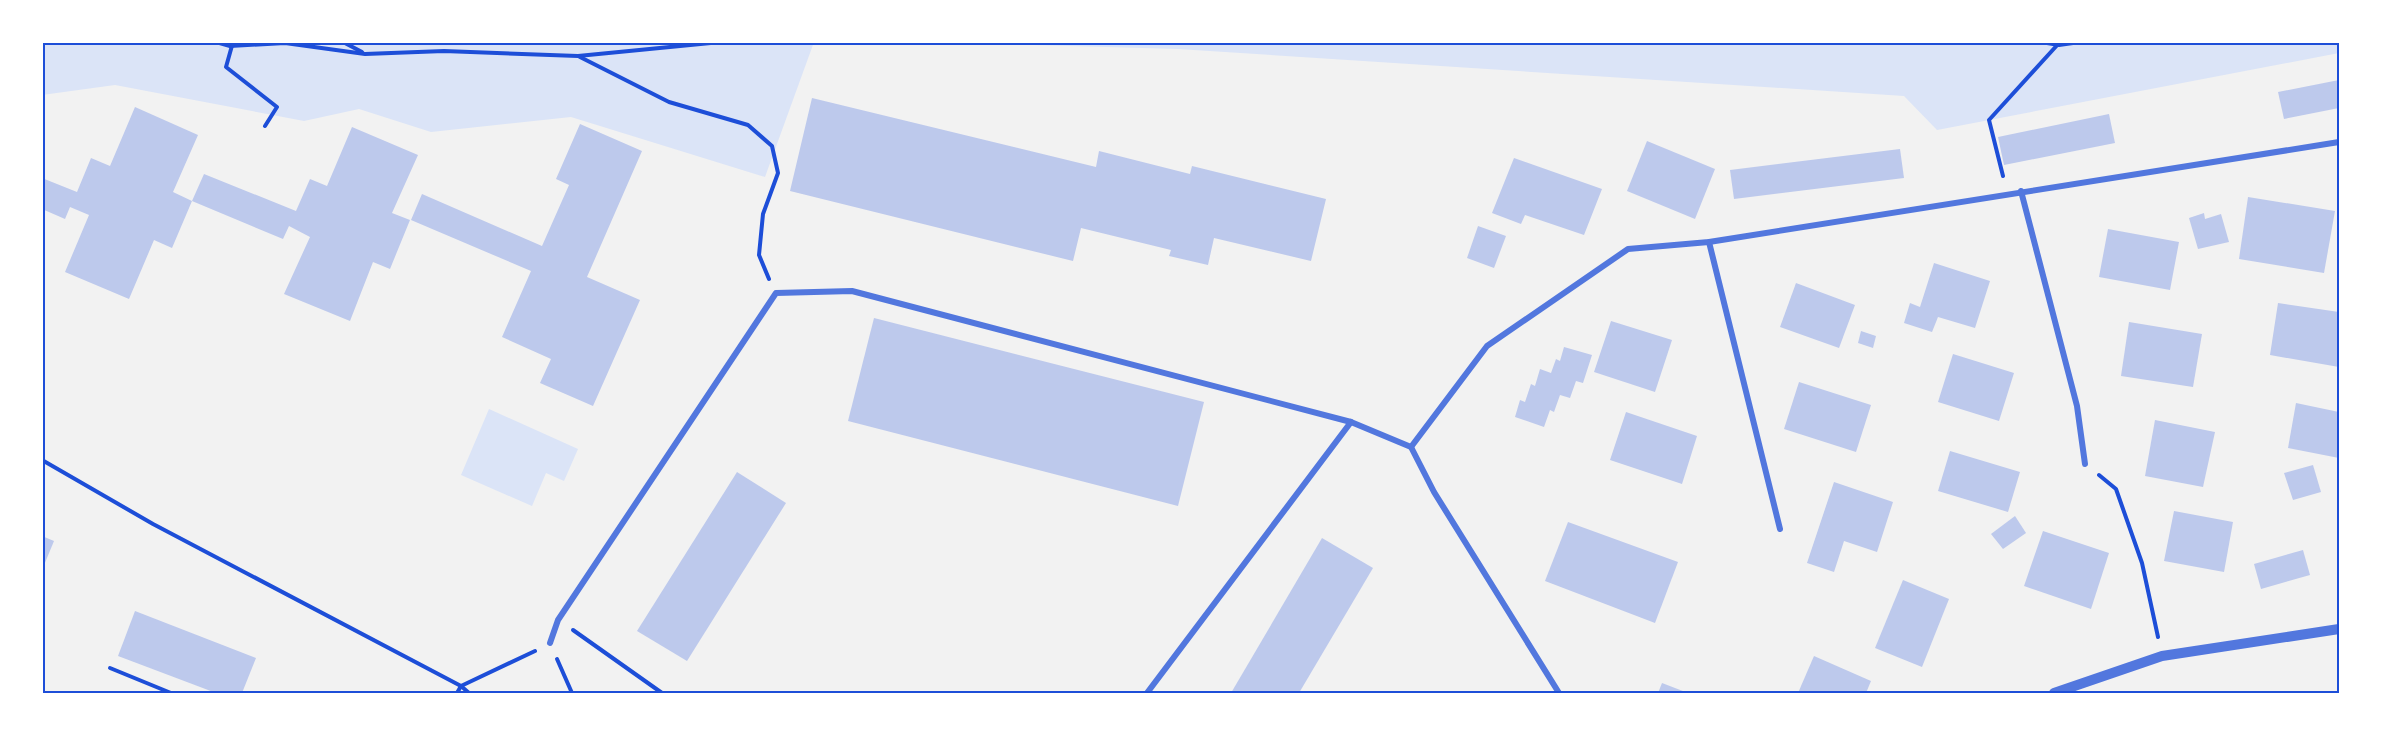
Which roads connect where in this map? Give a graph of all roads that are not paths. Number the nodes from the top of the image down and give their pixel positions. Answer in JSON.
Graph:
{"nodes":[{"id":1,"x":2339,"y":142,"type":"edge"},
{"id":2,"x":2021,"y":190,"type":"junction"},
{"id":3,"x":1709,"y":242,"type":"junction"},
{"id":4,"x":1350,"y":422,"type":"junction"},
{"id":5,"x":1411,"y":447,"type":"junction"},
{"id":6,"x":2085,"y":464,"type":"road end"},
{"id":7,"x":1780,"y":529,"type":"dead end"},
{"id":8,"x":2339,"y":629,"type":"edge"},
{"id":9,"x":550,"y":644,"type":"road end"},
{"id":10,"x":1148,"y":693,"type":"edge"},
{"id":11,"x":1559,"y":693,"type":"edge"},
{"id":12,"x":2054,"y":693,"type":"edge"}],
"edges":[{"from":1,"to":2,"type":"street"},
{"from":2,"to":3,"type":"street"},
{"from":2,"to":6,"type":"street"},
{"from":3,"to":5,"type":"street"},
{"from":3,"to":7,"type":"street"},
{"from":4,"to":5,"type":"street"},
{"from":4,"to":9,"type":"street"},
{"from":4,"to":10,"type":"street"},
{"from":5,"to":11,"type":"street"},
{"from":8,"to":12,"type":"street"}]}
